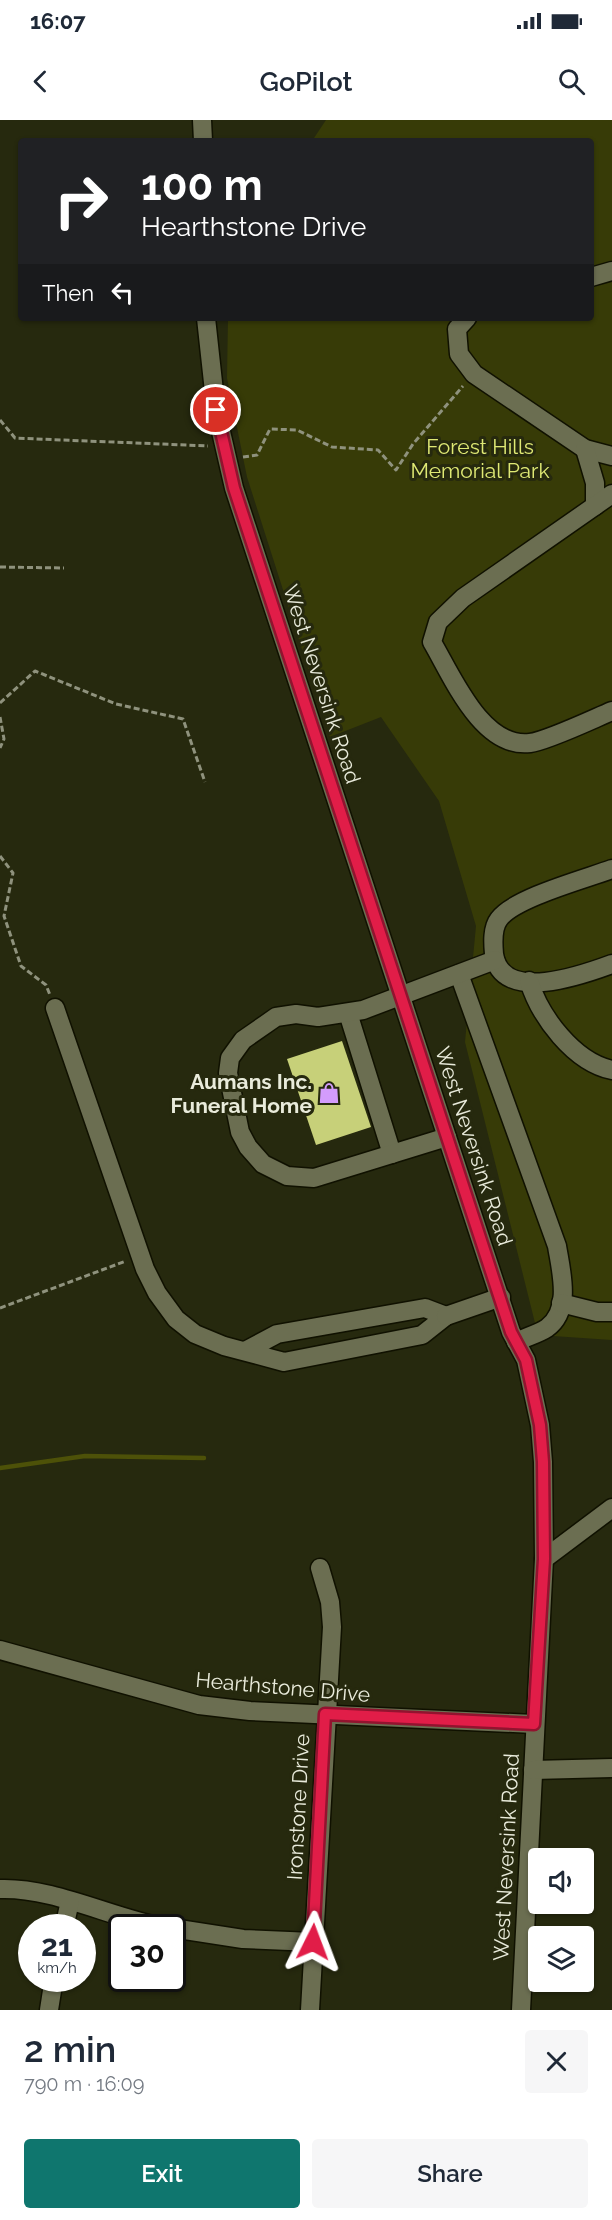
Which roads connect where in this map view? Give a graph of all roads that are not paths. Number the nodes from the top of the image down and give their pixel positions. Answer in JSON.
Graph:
{"nodes":[{"id":1,"x":202,"y":120,"type":"edge"},
{"id":2,"x":203,"y":138,"type":"edge"},
{"id":3,"x":612,"y":271,"type":"edge"},
{"id":4,"x":594,"y":277,"type":"edge"},
{"id":5,"x":206,"y":321,"type":"edge"},
{"id":6,"x":464,"y":321,"type":"edge"},
{"id":7,"x":585,"y":449,"type":"junction"},
{"id":8,"x":612,"y":456,"type":"edge"},
{"id":9,"x":612,"y":494,"type":"edge"},
{"id":10,"x":595,"y":506,"type":"junction"},
{"id":11,"x":612,"y":711,"type":"edge"},
{"id":12,"x":612,"y":869,"type":"edge"},
{"id":13,"x":495,"y":960,"type":"junction"},
{"id":14,"x":612,"y":964,"type":"edge"},
{"id":15,"x":459,"y":974,"type":"junction"},
{"id":16,"x":528,"y":981,"type":"junction"},
{"id":17,"x":401,"y":997,"type":"junction"},
{"id":18,"x":55,"y":1008,"type":"road end"},
{"id":19,"x":348,"y":1013,"type":"junction"},
{"id":20,"x":612,"y":1070,"type":"edge"},
{"id":21,"x":447,"y":1137,"type":"junction"},
{"id":22,"x":392,"y":1154,"type":"junction"},
{"id":23,"x":501,"y":1297,"type":"junction"},
{"id":24,"x":561,"y":1303,"type":"junction"},
{"id":25,"x":612,"y":1312,"type":"edge"},
{"id":26,"x":446,"y":1316,"type":"junction"},
{"id":27,"x":516,"y":1342,"type":"junction"},
{"id":28,"x":247,"y":1350,"type":"junction"},
{"id":29,"x":612,"y":1508,"type":"edge"},
{"id":30,"x":544,"y":1559,"type":"junction"},
{"id":31,"x":320,"y":1568,"type":"dead end"},
{"id":32,"x":0,"y":1650,"type":"edge"},
{"id":33,"x":325,"y":1714,"type":"junction"},
{"id":34,"x":534,"y":1724,"type":"junction"},
{"id":35,"x":612,"y":1768,"type":"edge"},
{"id":36,"x":533,"y":1770,"type":"junction"},
{"id":37,"x":0,"y":1889,"type":"edge"},
{"id":38,"x":70,"y":1901,"type":"junction"},
{"id":39,"x":67,"y":1914,"type":"edge"},
{"id":40,"x":116,"y":1914,"type":"edge"},
{"id":41,"x":186,"y":1931,"type":"edge"},
{"id":42,"x":313,"y":1942,"type":"junction"},
{"id":43,"x":52,"y":1992,"type":"edge"},
{"id":44,"x":49,"y":2010,"type":"edge"},
{"id":45,"x":310,"y":2010,"type":"edge"},
{"id":46,"x":521,"y":2010,"type":"edge"}],
"edges":[{"from":1,"to":2,"type":"street"},
{"from":3,"to":4,"type":"street"},
{"from":5,"to":17,"type":"street","name":"West Neversink Road"},
{"from":6,"to":7,"type":"street"},
{"from":7,"to":8,"type":"street"},
{"from":7,"to":10,"type":"street"},
{"from":9,"to":10,"type":"street"},
{"from":10,"to":11,"type":"street"},
{"from":12,"to":13,"type":"street"},
{"from":13,"to":15,"type":"street"},
{"from":13,"to":16,"type":"street"},
{"from":14,"to":16,"type":"street"},
{"from":15,"to":17,"type":"street"},
{"from":15,"to":24,"type":"street"},
{"from":16,"to":20,"type":"street"},
{"from":17,"to":19,"type":"street"},
{"from":17,"to":21,"type":"street","name":"West Neversink Road"},
{"from":18,"to":28,"type":"street"},
{"from":19,"to":22,"type":"street"},
{"from":19,"to":22,"type":"street"},
{"from":21,"to":22,"type":"street"},
{"from":21,"to":23,"type":"street","name":"West Neversink Road"},
{"from":23,"to":26,"type":"street"},
{"from":23,"to":27,"type":"street","name":"West Neversink Road"},
{"from":24,"to":25,"type":"street"},
{"from":24,"to":27,"type":"street"},
{"from":26,"to":28,"type":"street"},
{"from":26,"to":28,"type":"street"},
{"from":27,"to":30,"type":"street","name":"West Neversink Road"},
{"from":29,"to":30,"type":"street"},
{"from":30,"to":34,"type":"street","name":"West Neversink Road"},
{"from":31,"to":33,"type":"street","name":"Ironstone Drive"},
{"from":32,"to":33,"type":"street","name":"Hearthstone Drive"},
{"from":33,"to":34,"type":"street","name":"Hearthstone Drive"},
{"from":33,"to":42,"type":"street","name":"Ironstone Drive"},
{"from":34,"to":36,"type":"street","name":"West Neversink Road"},
{"from":35,"to":36,"type":"street"},
{"from":36,"to":46,"type":"street","name":"West Neversink Road"},
{"from":37,"to":38,"type":"street"},
{"from":38,"to":39,"type":"street"},
{"from":38,"to":40,"type":"street"},
{"from":41,"to":42,"type":"street"},
{"from":42,"to":45,"type":"street","name":"Ironstone Drive"},
{"from":43,"to":44,"type":"street"}]}
